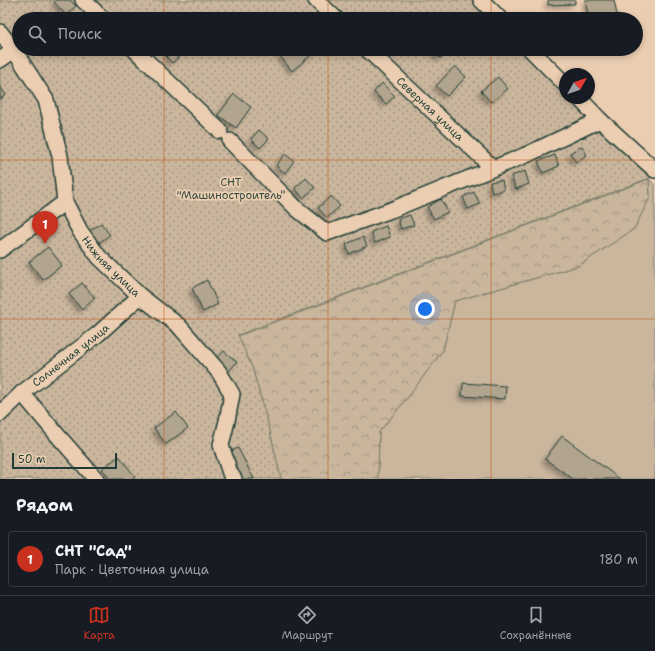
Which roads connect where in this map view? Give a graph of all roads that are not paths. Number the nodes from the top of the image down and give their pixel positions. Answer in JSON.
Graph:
{"nodes":[{"id":1,"x":83,"y":0,"type":"edge"},
{"id":2,"x":316,"y":0,"type":"edge"},
{"id":3,"x":481,"y":0,"type":"edge"},
{"id":4,"x":96,"y":12,"type":"edge"},
{"id":5,"x":329,"y":12,"type":"edge"},
{"id":6,"x":493,"y":12,"type":"edge"},
{"id":7,"x":0,"y":32,"type":"edge"},
{"id":8,"x":12,"y":47,"type":"edge"},
{"id":9,"x":12,"y":51,"type":"edge"},
{"id":10,"x":18,"y":56,"type":"edge"},
{"id":11,"x":141,"y":56,"type":"edge"},
{"id":12,"x":375,"y":56,"type":"edge"},
{"id":13,"x":537,"y":56,"type":"edge"},
{"id":14,"x":0,"y":60,"type":"edge"},
{"id":15,"x":559,"y":78,"type":"edge"},
{"id":16,"x":585,"y":104,"type":"edge"},
{"id":17,"x":600,"y":120,"type":"junction"},
{"id":18,"x":493,"y":168,"type":"junction"},
{"id":19,"x":655,"y":170,"type":"edge"},
{"id":20,"x":65,"y":202,"type":"junction"},
{"id":21,"x":0,"y":250,"type":"edge"},
{"id":22,"x":140,"y":296,"type":"junction"},
{"id":23,"x":22,"y":393,"type":"junction"},
{"id":24,"x":0,"y":414,"type":"edge"},
{"id":25,"x":95,"y":479,"type":"edge"},
{"id":26,"x":234,"y":479,"type":"edge"}],
"edges":[{"from":1,"to":4,"type":"street"},
{"from":2,"to":5,"type":"street"},
{"from":3,"to":6,"type":"street"},
{"from":7,"to":8,"type":"street","name":"Нижняя улица"},
{"from":9,"to":14,"type":"street"},
{"from":10,"to":20,"type":"street","name":"Нижняя улица"},
{"from":11,"to":18,"type":"street"},
{"from":12,"to":18,"type":"street","name":"Северная улица"},
{"from":13,"to":15,"type":"street"},
{"from":16,"to":17,"type":"street"},
{"from":17,"to":18,"type":"street"},
{"from":17,"to":19,"type":"street"},
{"from":20,"to":21,"type":"street"},
{"from":20,"to":22,"type":"street","name":"Нижняя улица"},
{"from":22,"to":23,"type":"street","name":"Солнечная улица"},
{"from":22,"to":26,"type":"street","name":"Нижняя улица"},
{"from":23,"to":24,"type":"street","name":"Солнечная улица"},
{"from":23,"to":25,"type":"street"}]}
